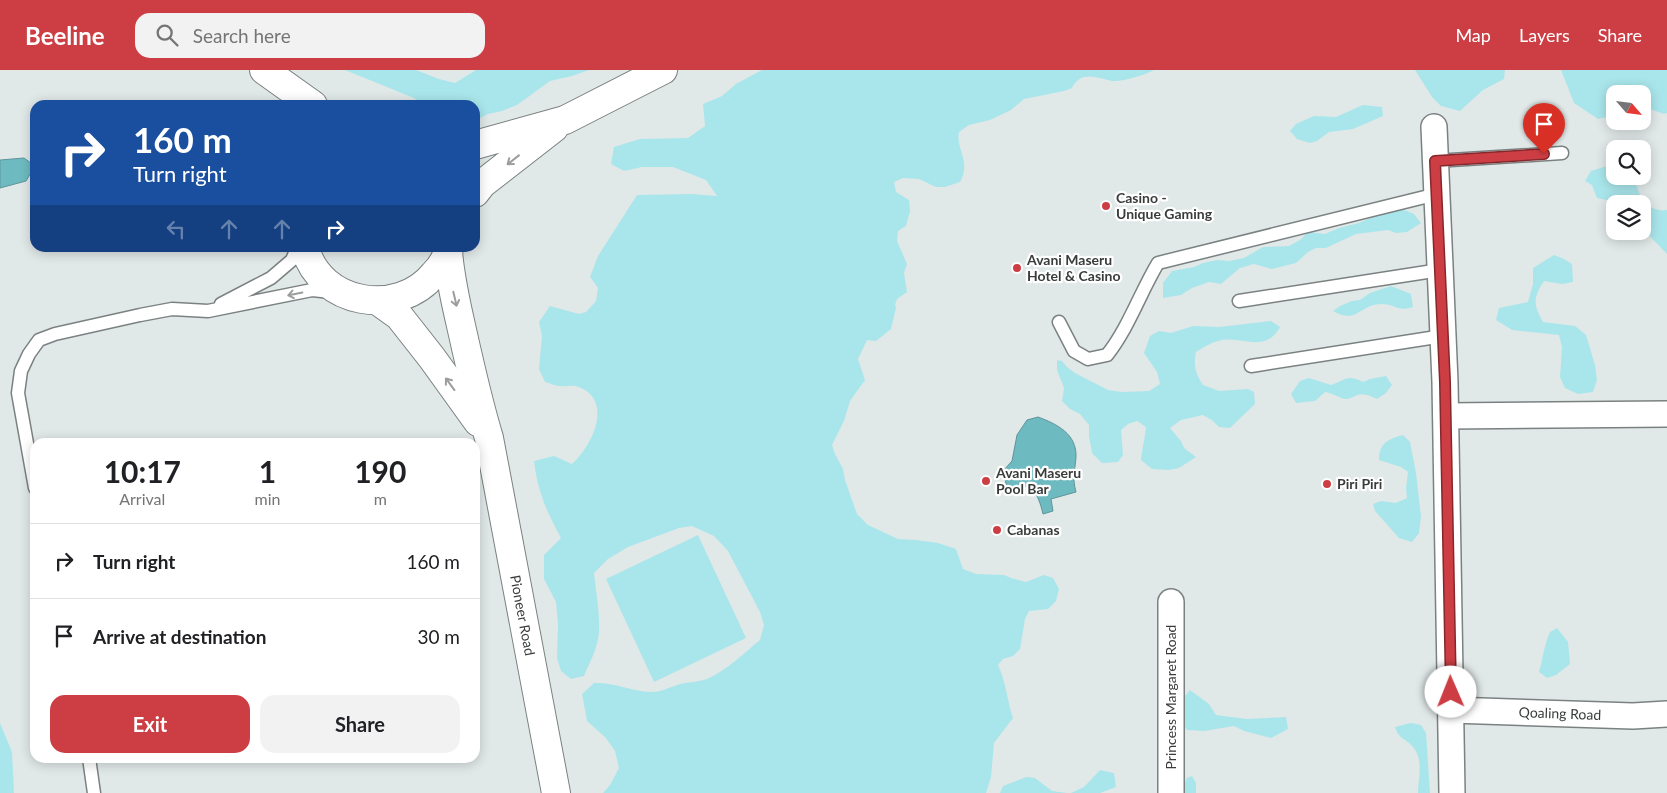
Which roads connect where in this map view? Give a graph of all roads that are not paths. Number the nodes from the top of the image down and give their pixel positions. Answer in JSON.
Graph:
{"nodes":[{"id":1,"x":258,"y":70,"type":"edge"},
{"id":2,"x":264,"y":70,"type":"edge"},
{"id":3,"x":663,"y":70,"type":"edge"},
{"id":4,"x":273,"y":100,"type":"edge"},
{"id":5,"x":306,"y":100,"type":"edge"},
{"id":6,"x":565,"y":120,"type":"junction"},
{"id":7,"x":1434,"y":128,"type":"dead end"},
{"id":8,"x":480,"y":145,"type":"edge"},
{"id":9,"x":1562,"y":153,"type":"dead end"},
{"id":10,"x":1435,"y":161,"type":"junction"},
{"id":11,"x":480,"y":187,"type":"edge"},
{"id":12,"x":1437,"y":194,"type":"junction"},
{"id":13,"x":295,"y":252,"type":"edge"},
{"id":14,"x":306,"y":252,"type":"edge"},
{"id":15,"x":448,"y":252,"type":"edge"},
{"id":16,"x":449,"y":252,"type":"edge"},
{"id":17,"x":1440,"y":270,"type":"junction"},
{"id":18,"x":343,"y":294,"type":"junction"},
{"id":19,"x":378,"y":301,"type":"junction"},
{"id":20,"x":1239,"y":301,"type":"dead end"},
{"id":21,"x":208,"y":311,"type":"junction"},
{"id":22,"x":1060,"y":322,"type":"dead end"},
{"id":23,"x":1443,"y":336,"type":"junction"},
{"id":24,"x":1251,"y":366,"type":"dead end"},
{"id":25,"x":1667,"y":414,"type":"edge"},
{"id":26,"x":1446,"y":416,"type":"junction"},
{"id":27,"x":489,"y":438,"type":"junction"},
{"id":28,"x":30,"y":460,"type":"edge"},
{"id":29,"x":1171,"y":602,"type":"dead end"},
{"id":30,"x":1452,"y":710,"type":"junction"},
{"id":31,"x":1667,"y":714,"type":"edge"},
{"id":32,"x":90,"y":763,"type":"edge"},
{"id":33,"x":94,"y":793,"type":"edge"},
{"id":34,"x":556,"y":793,"type":"edge"},
{"id":35,"x":1171,"y":793,"type":"edge"},
{"id":36,"x":1452,"y":793,"type":"edge"}],
"edges":[{"from":1,"to":4,"type":"main road"},
{"from":2,"to":5,"type":"main road"},
{"from":3,"to":6,"type":"main road"},
{"from":6,"to":8,"type":"main road"},
{"from":6,"to":11,"type":"main road","one_way":true},
{"from":7,"to":10,"type":"street"},
{"from":9,"to":10,"type":"lane"},
{"from":10,"to":12,"type":"street"},
{"from":12,"to":17,"type":"street"},
{"from":12,"to":22,"type":"lane"},
{"from":13,"to":21,"type":"lane"},
{"from":14,"to":18,"type":"main road"},
{"from":15,"to":19,"type":"main road"},
{"from":16,"to":27,"type":"main road","name":"Pioneer Road","one_way":true},
{"from":17,"to":20,"type":"lane"},
{"from":17,"to":23,"type":"street"},
{"from":18,"to":19,"type":"main road"},
{"from":18,"to":21,"type":"lane","one_way":true},
{"from":27,"to":19,"type":"main road","name":"Pioneer Road","one_way":true},
{"from":21,"to":28,"type":"lane"},
{"from":23,"to":24,"type":"lane"},
{"from":23,"to":26,"type":"street"},
{"from":25,"to":26,"type":"street"},
{"from":26,"to":30,"type":"street"},
{"from":27,"to":34,"type":"main road","name":"Pioneer Road"},
{"from":29,"to":35,"type":"street","name":"Princess Margaret Road"},
{"from":30,"to":31,"type":"street","name":"Qoaling Road"},
{"from":30,"to":36,"type":"street"},
{"from":32,"to":33,"type":"lane"}]}
